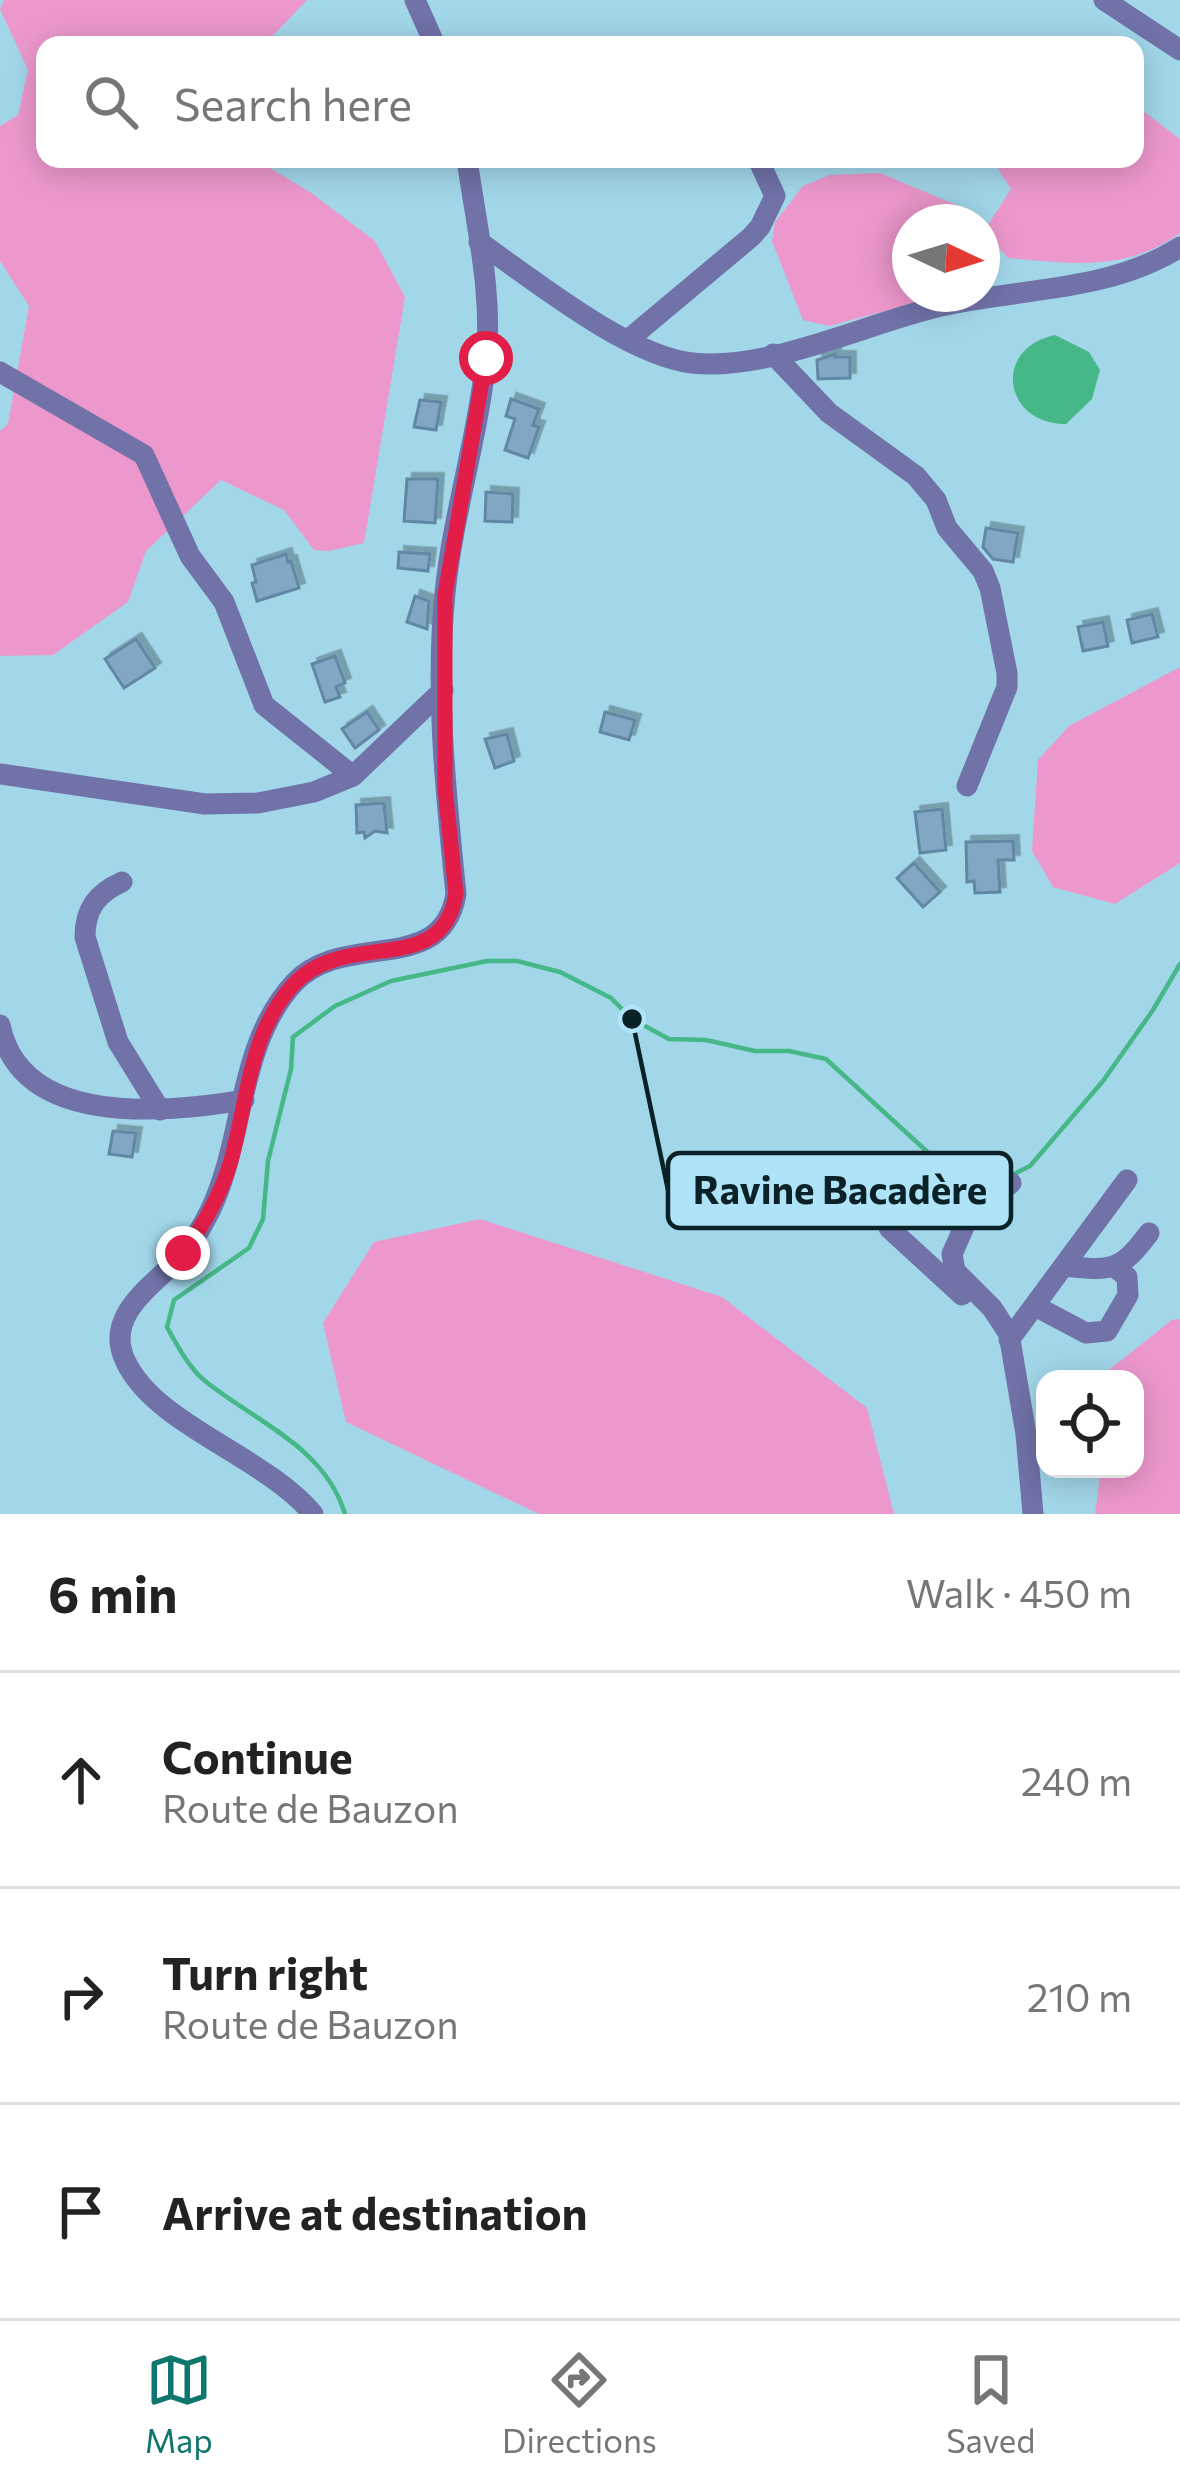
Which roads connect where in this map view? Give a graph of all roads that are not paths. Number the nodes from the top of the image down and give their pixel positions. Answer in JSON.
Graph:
{"nodes":[{"id":1,"x":415,"y":0,"type":"edge"},
{"id":2,"x":1104,"y":0,"type":"edge"},
{"id":3,"x":431,"y":36,"type":"edge"},
{"id":4,"x":1180,"y":50,"type":"edge"},
{"id":5,"x":468,"y":168,"type":"edge"},
{"id":6,"x":762,"y":168,"type":"edge"},
{"id":7,"x":478,"y":242,"type":"junction"},
{"id":8,"x":1180,"y":247,"type":"edge"},
{"id":9,"x":629,"y":339,"type":"junction"},
{"id":10,"x":773,"y":354,"type":"junction"},
{"id":11,"x":0,"y":372,"type":"edge"},
{"id":12,"x":443,"y":690,"type":"junction"},
{"id":13,"x":0,"y":774,"type":"edge"},
{"id":14,"x":353,"y":776,"type":"junction"},
{"id":15,"x":967,"y":786,"type":"dead end"},
{"id":16,"x":122,"y":882,"type":"dead end"},
{"id":17,"x":1,"y":1037,"type":"edge"},
{"id":18,"x":244,"y":1100,"type":"junction"},
{"id":19,"x":160,"y":1110,"type":"junction"},
{"id":20,"x":1127,"y":1180,"type":"dead end"},
{"id":21,"x":1011,"y":1184,"type":"dead end"},
{"id":22,"x":889,"y":1228,"type":"dead end"},
{"id":23,"x":1149,"y":1232,"type":"dead end"},
{"id":24,"x":1064,"y":1266,"type":"junction"},
{"id":25,"x":1116,"y":1268,"type":"junction"},
{"id":26,"x":1035,"y":1306,"type":"junction"},
{"id":27,"x":1009,"y":1337,"type":"junction"},
{"id":28,"x":313,"y":1514,"type":"edge"},
{"id":29,"x":1033,"y":1514,"type":"edge"}],
"edges":[{"from":1,"to":3,"type":"street"},
{"from":2,"to":4,"type":"street"},
{"from":5,"to":7,"type":"street"},
{"from":6,"to":9,"type":"street"},
{"from":7,"to":9,"type":"street"},
{"from":7,"to":12,"type":"street"},
{"from":8,"to":10,"type":"street"},
{"from":9,"to":10,"type":"street"},
{"from":10,"to":15,"type":"street"},
{"from":11,"to":14,"type":"street"},
{"from":12,"to":14,"type":"street"},
{"from":12,"to":18,"type":"street"},
{"from":13,"to":14,"type":"street"},
{"from":16,"to":19,"type":"street"},
{"from":17,"to":19,"type":"street"},
{"from":18,"to":19,"type":"street"},
{"from":18,"to":28,"type":"street"},
{"from":20,"to":24,"type":"street"},
{"from":21,"to":27,"type":"street"},
{"from":22,"to":27,"type":"street"},
{"from":23,"to":25,"type":"street"},
{"from":24,"to":25,"type":"street"},
{"from":24,"to":26,"type":"street"},
{"from":25,"to":26,"type":"street"},
{"from":26,"to":27,"type":"street"},
{"from":27,"to":29,"type":"street"}]}
